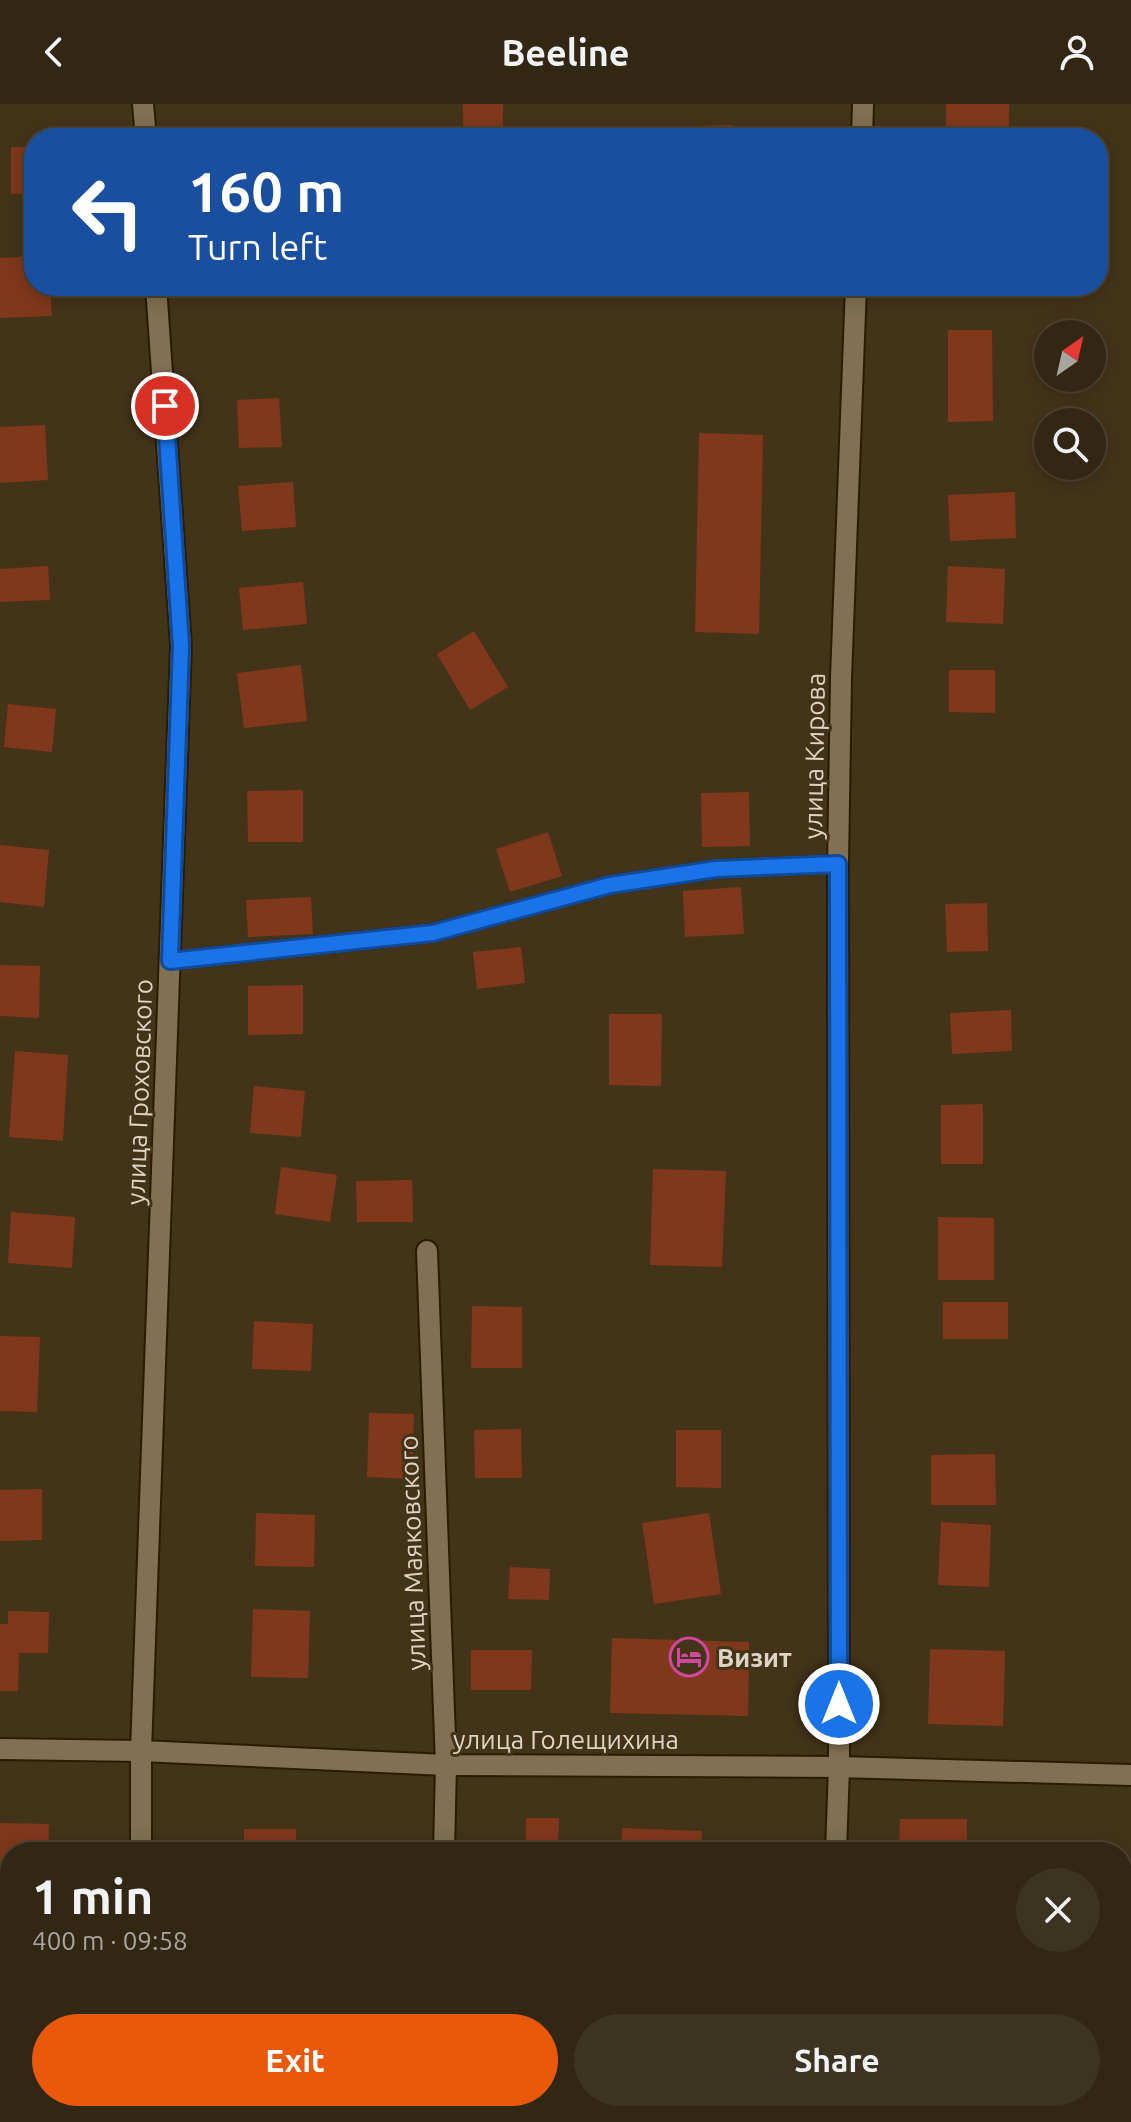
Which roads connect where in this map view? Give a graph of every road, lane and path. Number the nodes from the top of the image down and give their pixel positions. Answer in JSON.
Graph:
{"nodes":[{"id":1,"x":143,"y":104,"type":"edge"},
{"id":2,"x":863,"y":104,"type":"edge"},
{"id":3,"x":145,"y":128,"type":"edge"},
{"id":4,"x":862,"y":128,"type":"edge"},
{"id":5,"x":157,"y":296,"type":"edge"},
{"id":6,"x":856,"y":296,"type":"edge"},
{"id":7,"x":838,"y":864,"type":"junction"},
{"id":8,"x":170,"y":961,"type":"junction"},
{"id":9,"x":427,"y":1251,"type":"dead end"},
{"id":10,"x":0,"y":1749,"type":"edge"},
{"id":11,"x":141,"y":1751,"type":"junction"},
{"id":12,"x":446,"y":1765,"type":"junction"},
{"id":13,"x":839,"y":1767,"type":"junction"},
{"id":14,"x":1131,"y":1775,"type":"edge"},
{"id":15,"x":141,"y":1842,"type":"edge"},
{"id":16,"x":444,"y":1842,"type":"edge"},
{"id":17,"x":836,"y":1842,"type":"edge"}],
"edges":[{"from":1,"to":3,"type":"street"},
{"from":2,"to":4,"type":"street"},
{"from":5,"to":8,"type":"street","name":"улица Гроховского"},
{"from":6,"to":7,"type":"street","name":"улица Кирова"},
{"from":7,"to":8,"type":"lane"},
{"from":7,"to":13,"type":"street","name":"улица Кирова"},
{"from":8,"to":11,"type":"street","name":"улица Гроховского"},
{"from":9,"to":12,"type":"street","name":"улица Маяковского"},
{"from":10,"to":11,"type":"street","name":"улица Голещихина"},
{"from":11,"to":12,"type":"street","name":"улица Голещихина"},
{"from":11,"to":15,"type":"street","name":"улица Гроховского"},
{"from":12,"to":13,"type":"street","name":"улица Голещихина"},
{"from":12,"to":16,"type":"street","name":"улица Маяковского"},
{"from":13,"to":14,"type":"street","name":"улица Голещихина"},
{"from":13,"to":17,"type":"street","name":"улица Кирова"}]}
